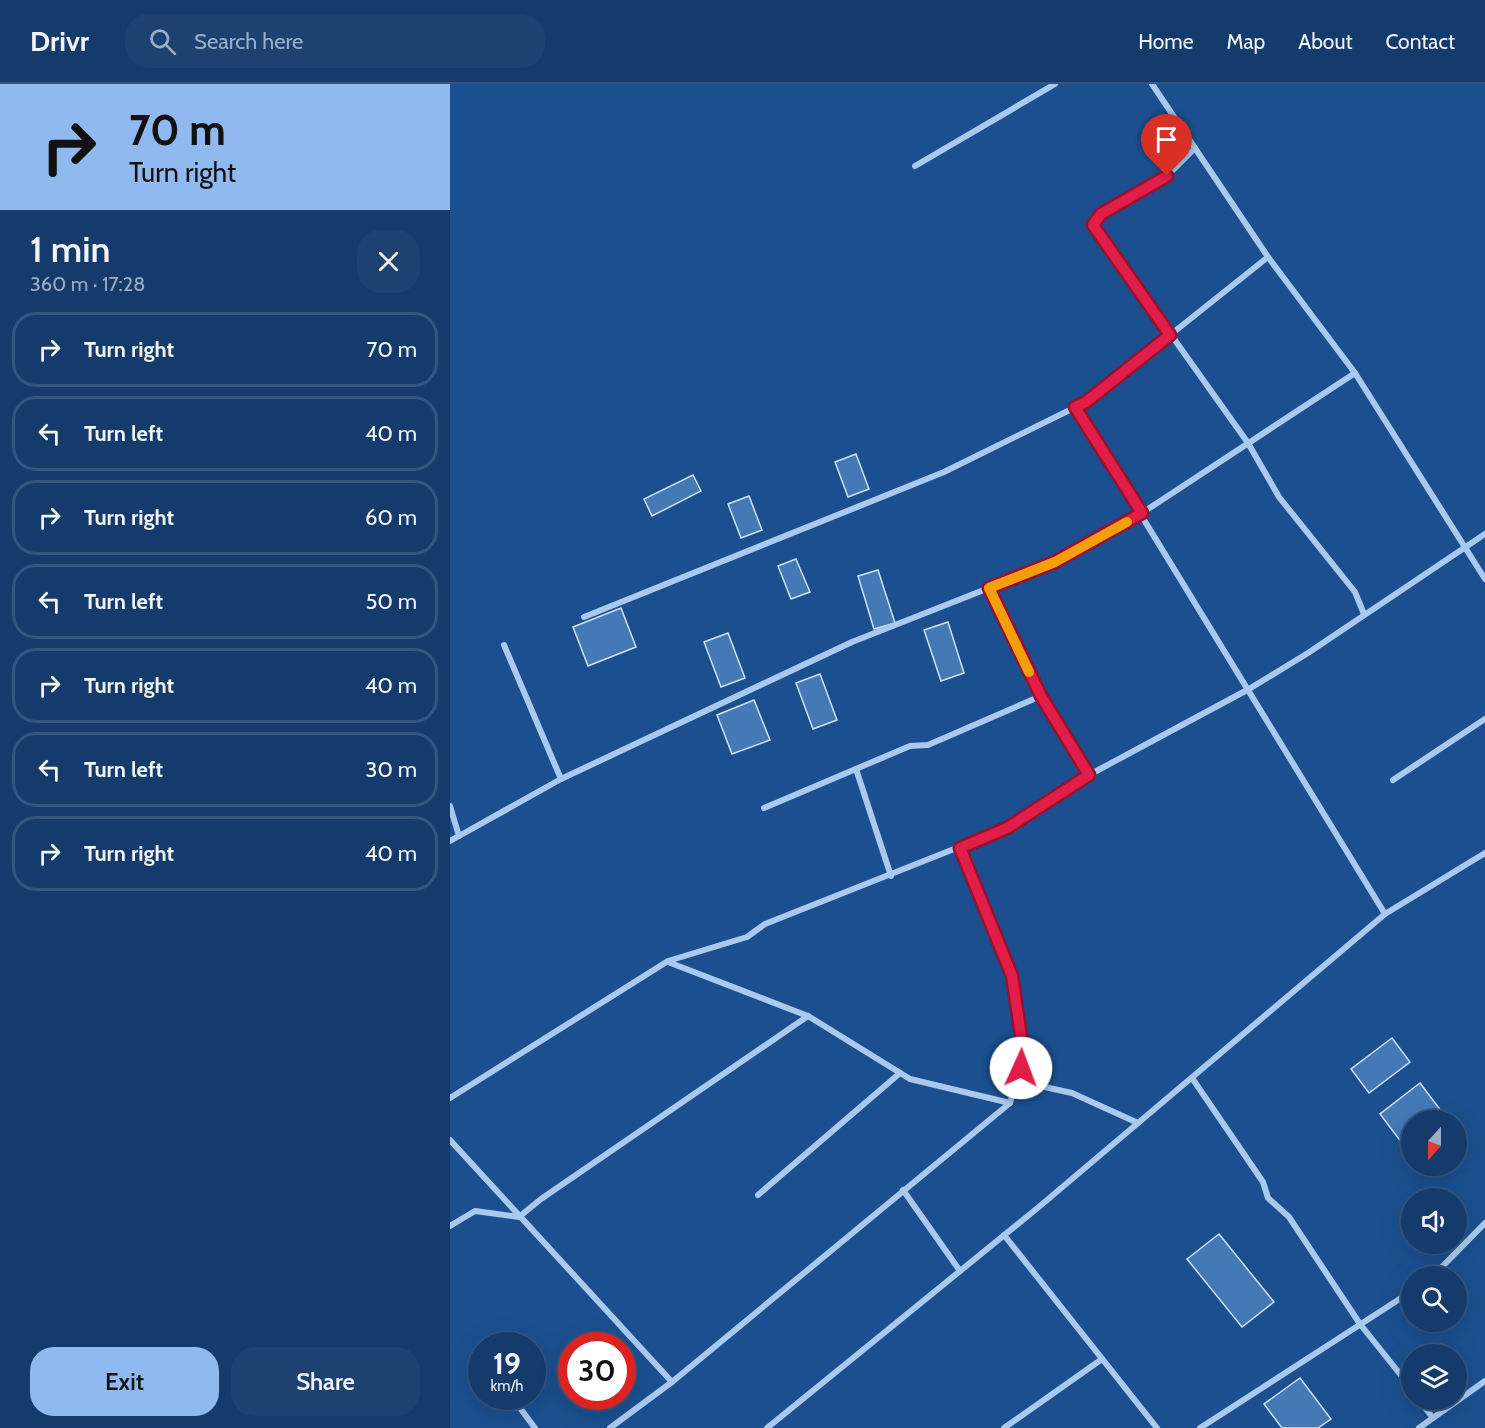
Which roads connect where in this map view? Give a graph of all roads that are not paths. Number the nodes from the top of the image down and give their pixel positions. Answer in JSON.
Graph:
{"nodes":[{"id":1,"x":1055,"y":84,"type":"edge"},
{"id":2,"x":1152,"y":84,"type":"edge"},
{"id":3,"x":1195,"y":148,"type":"junction"},
{"id":4,"x":915,"y":166,"type":"dead end"},
{"id":5,"x":1268,"y":257,"type":"junction"},
{"id":6,"x":1170,"y":335,"type":"junction"},
{"id":7,"x":1355,"y":373,"type":"junction"},
{"id":8,"x":1075,"y":407,"type":"junction"},
{"id":9,"x":1248,"y":443,"type":"junction"},
{"id":10,"x":1142,"y":513,"type":"junction"},
{"id":11,"x":1485,"y":534,"type":"edge"},
{"id":12,"x":1465,"y":547,"type":"junction"},
{"id":13,"x":1485,"y":579,"type":"edge"},
{"id":14,"x":989,"y":588,"type":"junction"},
{"id":15,"x":1364,"y":614,"type":"junction"},
{"id":16,"x":584,"y":617,"type":"dead end"},
{"id":17,"x":504,"y":645,"type":"dead end"},
{"id":18,"x":1249,"y":689,"type":"junction"},
{"id":19,"x":1041,"y":696,"type":"junction"},
{"id":20,"x":1485,"y":719,"type":"edge"},
{"id":21,"x":856,"y":769,"type":"junction"},
{"id":22,"x":1089,"y":775,"type":"junction"},
{"id":23,"x":561,"y":779,"type":"junction"},
{"id":24,"x":1393,"y":780,"type":"dead end"},
{"id":25,"x":450,"y":806,"type":"edge"},
{"id":26,"x":764,"y":808,"type":"dead end"},
{"id":27,"x":459,"y":836,"type":"junction"},
{"id":28,"x":450,"y":841,"type":"edge"},
{"id":29,"x":960,"y":848,"type":"junction"},
{"id":30,"x":1485,"y":853,"type":"edge"},
{"id":31,"x":891,"y":876,"type":"junction"},
{"id":32,"x":1385,"y":914,"type":"junction"},
{"id":33,"x":668,"y":961,"type":"junction"},
{"id":34,"x":808,"y":1016,"type":"junction"},
{"id":35,"x":900,"y":1073,"type":"junction"},
{"id":36,"x":1192,"y":1078,"type":"junction"},
{"id":37,"x":1017,"y":1081,"type":"junction"},
{"id":38,"x":450,"y":1098,"type":"edge"},
{"id":39,"x":1010,"y":1103,"type":"junction"},
{"id":40,"x":1138,"y":1123,"type":"junction"},
{"id":41,"x":450,"y":1140,"type":"edge"},
{"id":42,"x":903,"y":1190,"type":"junction"},
{"id":43,"x":758,"y":1195,"type":"dead end"},
{"id":44,"x":519,"y":1217,"type":"junction"},
{"id":45,"x":1485,"y":1223,"type":"edge"},
{"id":46,"x":450,"y":1226,"type":"edge"},
{"id":47,"x":1004,"y":1235,"type":"junction"},
{"id":48,"x":1443,"y":1266,"type":"edge"},
{"id":49,"x":960,"y":1271,"type":"junction"},
{"id":50,"x":1401,"y":1298,"type":"edge"},
{"id":51,"x":1360,"y":1324,"type":"junction"},
{"id":52,"x":1102,"y":1359,"type":"junction"},
{"id":53,"x":1401,"y":1375,"type":"edge"},
{"id":54,"x":1485,"y":1381,"type":"edge"},
{"id":55,"x":672,"y":1382,"type":"junction"},
{"id":56,"x":522,"y":1410,"type":"edge"},
{"id":57,"x":1427,"y":1410,"type":"edge"},
{"id":58,"x":1433,"y":1418,"type":"junction"},
{"id":59,"x":535,"y":1428,"type":"edge"},
{"id":60,"x":610,"y":1428,"type":"edge"},
{"id":61,"x":767,"y":1428,"type":"edge"},
{"id":62,"x":1004,"y":1428,"type":"edge"},
{"id":63,"x":1157,"y":1428,"type":"edge"},
{"id":64,"x":1200,"y":1428,"type":"edge"},
{"id":65,"x":1419,"y":1428,"type":"edge"}],
"edges":[{"from":1,"to":4,"type":"street"},
{"from":2,"to":3,"type":"street"},
{"from":3,"to":5,"type":"street"},
{"from":3,"to":6,"type":"street"},
{"from":5,"to":6,"type":"street"},
{"from":5,"to":7,"type":"street"},
{"from":6,"to":8,"type":"street"},
{"from":6,"to":9,"type":"street"},
{"from":7,"to":9,"type":"street"},
{"from":7,"to":12,"type":"street"},
{"from":8,"to":10,"type":"street"},
{"from":8,"to":16,"type":"street"},
{"from":9,"to":10,"type":"street"},
{"from":9,"to":15,"type":"street"},
{"from":10,"to":14,"type":"street"},
{"from":10,"to":18,"type":"street"},
{"from":11,"to":12,"type":"street"},
{"from":12,"to":13,"type":"street"},
{"from":12,"to":15,"type":"street"},
{"from":14,"to":19,"type":"street"},
{"from":14,"to":23,"type":"street"},
{"from":15,"to":18,"type":"street"},
{"from":17,"to":23,"type":"street"},
{"from":18,"to":22,"type":"street"},
{"from":18,"to":32,"type":"street"},
{"from":19,"to":21,"type":"street"},
{"from":19,"to":22,"type":"street"},
{"from":20,"to":24,"type":"street"},
{"from":21,"to":26,"type":"street"},
{"from":21,"to":31,"type":"street"},
{"from":22,"to":29,"type":"street"},
{"from":23,"to":27,"type":"street"},
{"from":25,"to":27,"type":"street"},
{"from":27,"to":28,"type":"street"},
{"from":29,"to":31,"type":"street"},
{"from":29,"to":37,"type":"street"},
{"from":30,"to":32,"type":"street"},
{"from":31,"to":33,"type":"street"},
{"from":32,"to":36,"type":"street"},
{"from":33,"to":34,"type":"street"},
{"from":33,"to":38,"type":"street"},
{"from":34,"to":35,"type":"street"},
{"from":34,"to":44,"type":"street"},
{"from":35,"to":39,"type":"street"},
{"from":35,"to":43,"type":"street"},
{"from":36,"to":40,"type":"street"},
{"from":36,"to":51,"type":"street"},
{"from":37,"to":39,"type":"street"},
{"from":37,"to":40,"type":"street"},
{"from":39,"to":42,"type":"street"},
{"from":40,"to":47,"type":"street"},
{"from":41,"to":44,"type":"street"},
{"from":42,"to":49,"type":"street"},
{"from":42,"to":55,"type":"street"},
{"from":44,"to":46,"type":"street"},
{"from":44,"to":55,"type":"street"},
{"from":45,"to":48,"type":"street"},
{"from":47,"to":49,"type":"street"},
{"from":47,"to":52,"type":"street"},
{"from":49,"to":61,"type":"street"},
{"from":50,"to":51,"type":"street"},
{"from":51,"to":53,"type":"street"},
{"from":51,"to":64,"type":"street"},
{"from":52,"to":62,"type":"street"},
{"from":52,"to":63,"type":"street"},
{"from":54,"to":58,"type":"street"},
{"from":55,"to":60,"type":"street"},
{"from":56,"to":59,"type":"street"},
{"from":57,"to":58,"type":"street"},
{"from":58,"to":65,"type":"street"}]}
